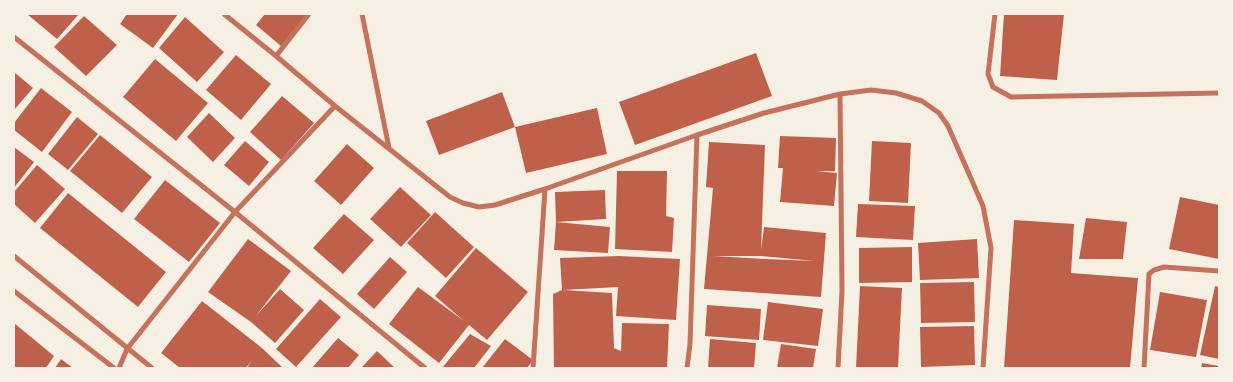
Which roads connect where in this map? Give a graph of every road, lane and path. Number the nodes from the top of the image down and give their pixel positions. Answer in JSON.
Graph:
{"nodes":[{"id":1,"x":224,"y":14,"type":"edge"},
{"id":2,"x":309,"y":14,"type":"edge"},
{"id":3,"x":362,"y":14,"type":"edge"},
{"id":4,"x":995,"y":14,"type":"edge"},
{"id":5,"x":14,"y":37,"type":"edge"},
{"id":6,"x":276,"y":56,"type":"junction"},
{"id":7,"x":1219,"y":93,"type":"edge"},
{"id":8,"x":840,"y":94,"type":"junction"},
{"id":9,"x":335,"y":106,"type":"junction"},
{"id":10,"x":697,"y":135,"type":"junction"},
{"id":11,"x":389,"y":149,"type":"junction"},
{"id":12,"x":546,"y":189,"type":"junction"},
{"id":13,"x":235,"y":212,"type":"junction"},
{"id":14,"x":14,"y":256,"type":"edge"},
{"id":15,"x":1219,"y":271,"type":"edge"},
{"id":16,"x":14,"y":291,"type":"edge"},
{"id":17,"x":127,"y":349,"type":"junction"},
{"id":18,"x":114,"y":368,"type":"edge"},
{"id":19,"x":119,"y":368,"type":"edge"},
{"id":20,"x":152,"y":368,"type":"edge"},
{"id":21,"x":425,"y":368,"type":"edge"},
{"id":22,"x":533,"y":368,"type":"edge"},
{"id":23,"x":688,"y":368,"type":"edge"},
{"id":24,"x":838,"y":368,"type":"edge"},
{"id":25,"x":983,"y":368,"type":"edge"},
{"id":26,"x":1144,"y":368,"type":"edge"}],
"edges":[{"from":1,"to":6,"type":"street"},
{"from":2,"to":6,"type":"street"},
{"from":3,"to":11,"type":"street"},
{"from":4,"to":7,"type":"street"},
{"from":5,"to":13,"type":"street"},
{"from":6,"to":9,"type":"street"},
{"from":8,"to":10,"type":"street"},
{"from":8,"to":24,"type":"street"},
{"from":8,"to":25,"type":"street"},
{"from":9,"to":11,"type":"street"},
{"from":9,"to":13,"type":"street"},
{"from":10,"to":12,"type":"street"},
{"from":10,"to":23,"type":"street"},
{"from":11,"to":12,"type":"street"},
{"from":12,"to":22,"type":"street"},
{"from":13,"to":17,"type":"street"},
{"from":13,"to":21,"type":"street"},
{"from":14,"to":17,"type":"street"},
{"from":15,"to":26,"type":"street"},
{"from":16,"to":18,"type":"street"},
{"from":17,"to":19,"type":"street"},
{"from":17,"to":20,"type":"street"}]}
